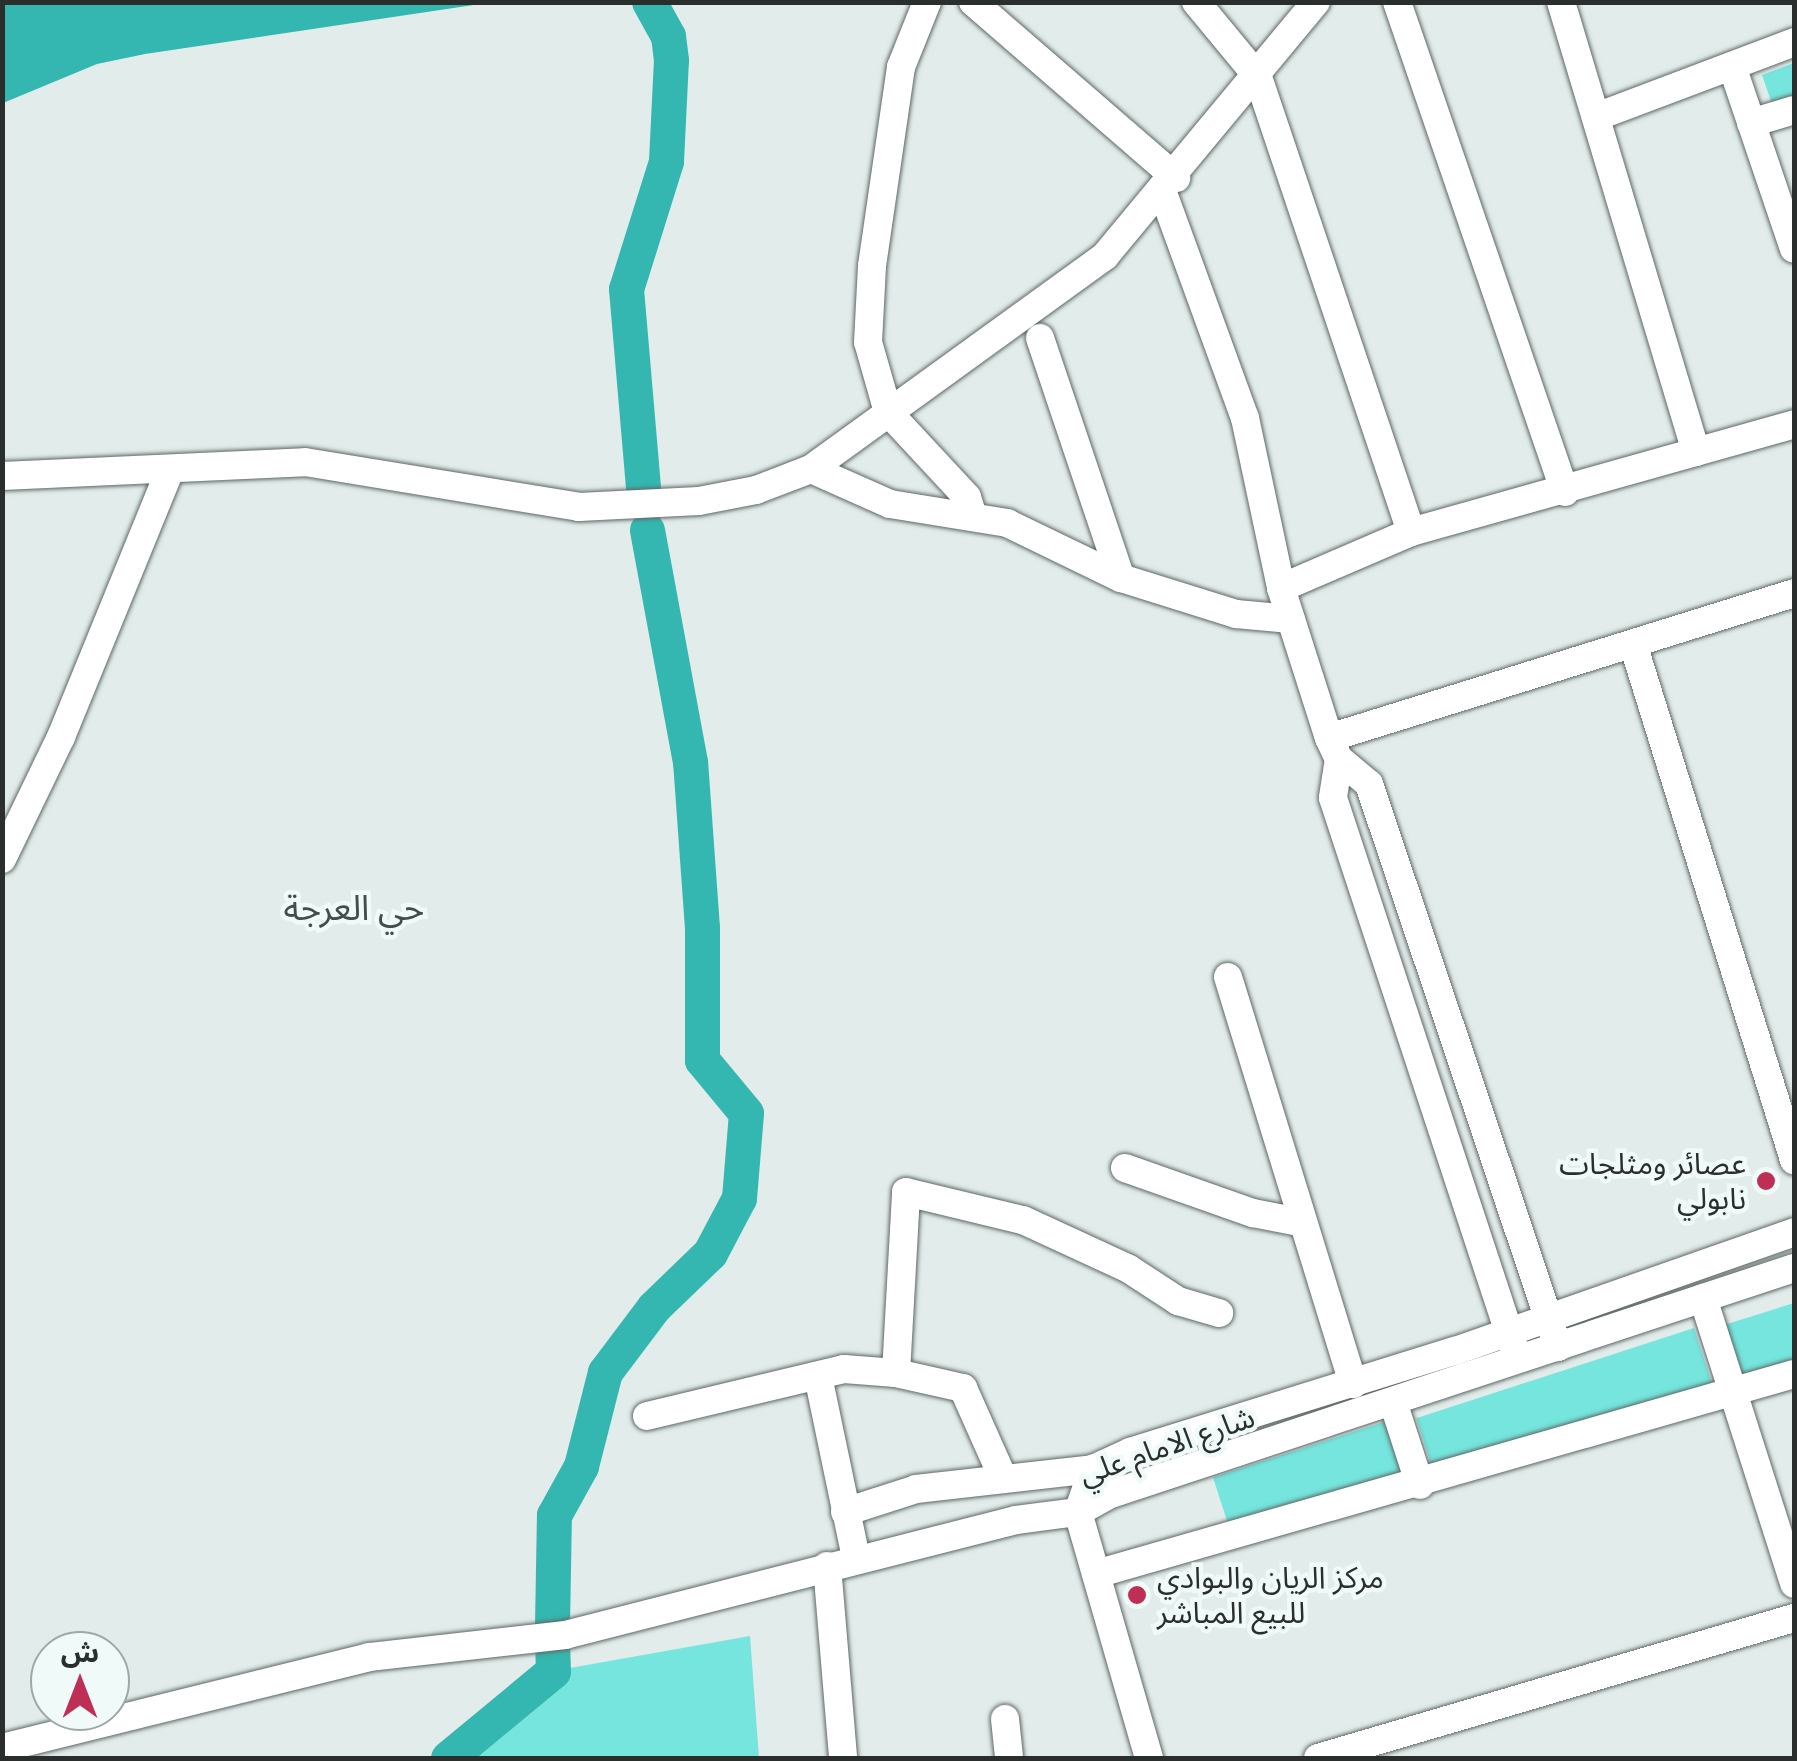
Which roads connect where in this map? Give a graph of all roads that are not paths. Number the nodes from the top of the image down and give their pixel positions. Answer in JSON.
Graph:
{"nodes":[{"id":1,"x":926,"y":2,"type":"edge"},
{"id":2,"x":973,"y":2,"type":"edge"},
{"id":3,"x":1196,"y":2,"type":"edge"},
{"id":4,"x":1316,"y":2,"type":"edge"},
{"id":5,"x":1397,"y":2,"type":"edge"},
{"id":6,"x":1560,"y":2,"type":"edge"},
{"id":7,"x":1794,"y":42,"type":"edge"},
{"id":8,"x":1732,"y":66,"type":"junction"},
{"id":9,"x":1258,"y":78,"type":"junction"},
{"id":10,"x":1794,"y":110,"type":"edge"},
{"id":11,"x":1596,"y":116,"type":"junction"},
{"id":12,"x":1751,"y":123,"type":"junction"},
{"id":13,"x":1169,"y":185,"type":"junction"},
{"id":14,"x":1794,"y":249,"type":"edge"},
{"id":15,"x":1040,"y":338,"type":"dead end"},
{"id":16,"x":888,"y":412,"type":"junction"},
{"id":17,"x":1794,"y":424,"type":"edge"},
{"id":18,"x":1696,"y":452,"type":"junction"},
{"id":19,"x":811,"y":469,"type":"junction"},
{"id":20,"x":170,"y":470,"type":"junction"},
{"id":21,"x":2,"y":476,"type":"edge"},
{"id":22,"x":1565,"y":492,"type":"junction"},
{"id":23,"x":972,"y":513,"type":"junction"},
{"id":24,"x":1411,"y":532,"type":"junction"},
{"id":25,"x":1121,"y":578,"type":"junction"},
{"id":26,"x":1282,"y":588,"type":"junction"},
{"id":27,"x":1794,"y":593,"type":"edge"},
{"id":28,"x":1292,"y":619,"type":"junction"},
{"id":29,"x":1632,"y":644,"type":"junction"},
{"id":30,"x":1334,"y":748,"type":"junction"},
{"id":31,"x":2,"y":860,"type":"edge"},
{"id":32,"x":1228,"y":977,"type":"dead end"},
{"id":33,"x":1794,"y":1160,"type":"edge"},
{"id":34,"x":1125,"y":1168,"type":"dead end"},
{"id":35,"x":1299,"y":1222,"type":"junction"},
{"id":36,"x":1794,"y":1232,"type":"edge"},
{"id":37,"x":1794,"y":1268,"type":"edge"},
{"id":38,"x":1703,"y":1298,"type":"junction"},
{"id":39,"x":1218,"y":1312,"type":"dead end"},
{"id":40,"x":1549,"y":1314,"type":"junction"},
{"id":41,"x":1509,"y":1330,"type":"junction"},
{"id":42,"x":1558,"y":1347,"type":"junction"},
{"id":43,"x":1518,"y":1362,"type":"junction"},
{"id":44,"x":896,"y":1373,"type":"junction"},
{"id":45,"x":1794,"y":1374,"type":"edge"},
{"id":46,"x":818,"y":1376,"type":"junction"},
{"id":47,"x":1353,"y":1384,"type":"junction"},
{"id":48,"x":1735,"y":1391,"type":"junction"},
{"id":49,"x":1394,"y":1406,"type":"junction"},
{"id":50,"x":647,"y":1416,"type":"dead end"},
{"id":51,"x":1094,"y":1470,"type":"junction"},
{"id":52,"x":1003,"y":1478,"type":"junction"},
{"id":53,"x":1420,"y":1485,"type":"junction"},
{"id":54,"x":845,"y":1512,"type":"junction"},
{"id":55,"x":1078,"y":1512,"type":"junction"},
{"id":56,"x":856,"y":1558,"type":"junction"},
{"id":57,"x":827,"y":1566,"type":"junction"},
{"id":58,"x":1096,"y":1574,"type":"junction"},
{"id":59,"x":1794,"y":1584,"type":"edge"},
{"id":60,"x":1794,"y":1618,"type":"edge"},
{"id":61,"x":1005,"y":1718,"type":"dead end"},
{"id":62,"x":2,"y":1748,"type":"edge"},
{"id":63,"x":843,"y":1758,"type":"edge"},
{"id":64,"x":1009,"y":1758,"type":"edge"},
{"id":65,"x":1150,"y":1758,"type":"edge"},
{"id":66,"x":1318,"y":1758,"type":"edge"}],
"edges":[{"from":1,"to":16,"type":"street"},
{"from":2,"to":13,"type":"street"},
{"from":3,"to":9,"type":"street"},
{"from":4,"to":9,"type":"street"},
{"from":5,"to":22,"type":"street"},
{"from":6,"to":11,"type":"street"},
{"from":7,"to":8,"type":"street"},
{"from":8,"to":11,"type":"street"},
{"from":8,"to":12,"type":"street"},
{"from":9,"to":13,"type":"street"},
{"from":9,"to":24,"type":"street"},
{"from":10,"to":12,"type":"street"},
{"from":11,"to":18,"type":"street"},
{"from":12,"to":14,"type":"street"},
{"from":13,"to":16,"type":"street"},
{"from":13,"to":26,"type":"street"},
{"from":15,"to":25,"type":"street"},
{"from":16,"to":19,"type":"street"},
{"from":16,"to":23,"type":"street"},
{"from":17,"to":18,"type":"street"},
{"from":18,"to":22,"type":"street"},
{"from":19,"to":20,"type":"street"},
{"from":19,"to":23,"type":"street"},
{"from":20,"to":21,"type":"street"},
{"from":20,"to":31,"type":"street"},
{"from":22,"to":24,"type":"street"},
{"from":23,"to":25,"type":"street"},
{"from":24,"to":26,"type":"street"},
{"from":25,"to":28,"type":"street"},
{"from":26,"to":28,"type":"street"},
{"from":27,"to":29,"type":"street"},
{"from":28,"to":30,"type":"street"},
{"from":29,"to":30,"type":"street"},
{"from":29,"to":33,"type":"street"},
{"from":30,"to":40,"type":"street"},
{"from":30,"to":41,"type":"street"},
{"from":32,"to":35,"type":"street"},
{"from":34,"to":35,"type":"street"},
{"from":35,"to":47,"type":"street"},
{"from":36,"to":40,"type":"street","name":"شارع الامام علي"},
{"from":37,"to":38,"type":"street","name":"شارع الامام علي"},
{"from":38,"to":42,"type":"street","name":"شارع الامام علي"},
{"from":38,"to":48,"type":"street"},
{"from":39,"to":44,"type":"street"},
{"from":40,"to":41,"type":"street","name":"شارع الامام علي"},
{"from":40,"to":42,"type":"street"},
{"from":41,"to":43,"type":"street"},
{"from":41,"to":47,"type":"street","name":"شارع الامام علي"},
{"from":42,"to":43,"type":"street","name":"شارع الامام علي"},
{"from":43,"to":49,"type":"street","name":"شارع الامام علي"},
{"from":44,"to":46,"type":"street"},
{"from":44,"to":52,"type":"street"},
{"from":45,"to":48,"type":"street"},
{"from":46,"to":50,"type":"street"},
{"from":46,"to":54,"type":"street"},
{"from":47,"to":51,"type":"street","name":"شارع الامام علي"},
{"from":48,"to":53,"type":"street"},
{"from":48,"to":59,"type":"street"},
{"from":49,"to":53,"type":"street"},
{"from":49,"to":55,"type":"street","name":"شارع الامام علي"},
{"from":51,"to":52,"type":"street"},
{"from":51,"to":55,"type":"street","name":"شارع الامام علي"},
{"from":52,"to":54,"type":"street"},
{"from":53,"to":58,"type":"street"},
{"from":54,"to":56,"type":"street"},
{"from":55,"to":56,"type":"street"},
{"from":55,"to":58,"type":"street"},
{"from":56,"to":57,"type":"street"},
{"from":57,"to":62,"type":"street"},
{"from":57,"to":63,"type":"street"},
{"from":58,"to":65,"type":"street"},
{"from":60,"to":66,"type":"street"},
{"from":61,"to":64,"type":"street"}]}
